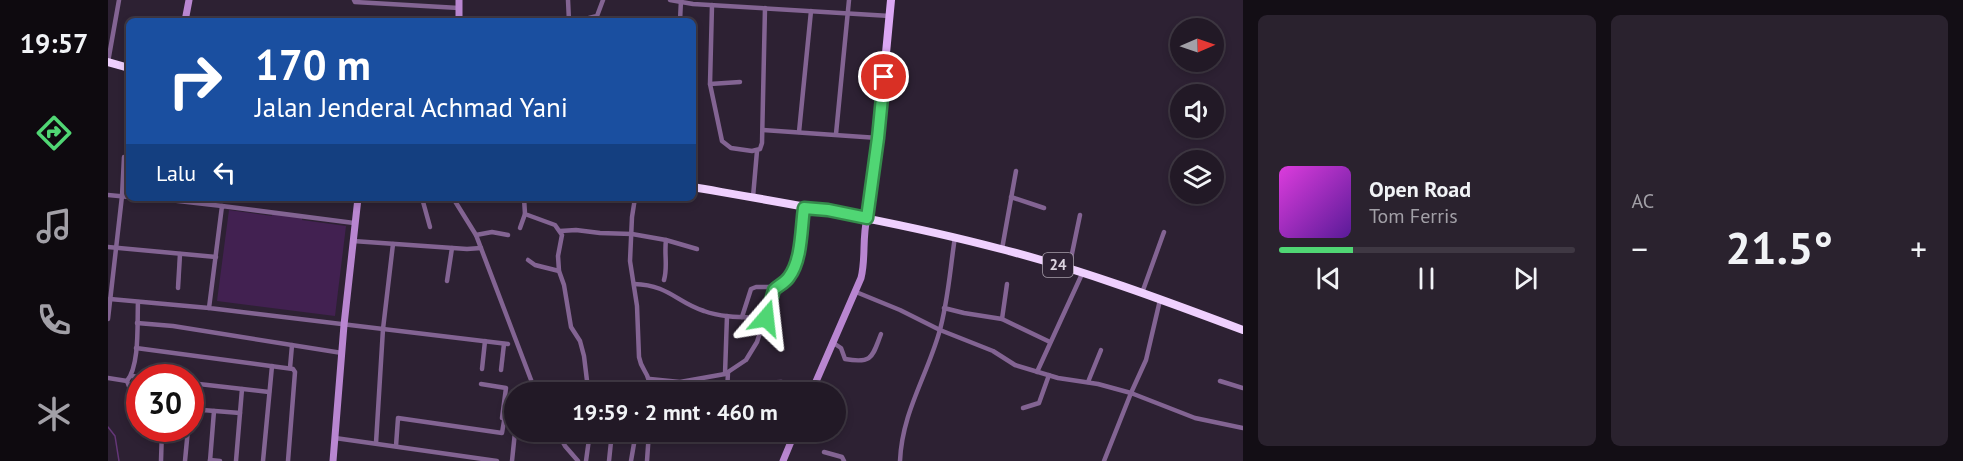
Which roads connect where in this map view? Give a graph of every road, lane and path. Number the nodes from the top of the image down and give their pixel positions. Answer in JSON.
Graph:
{"nodes":[{"id":1,"x":119,"y":0,"type":"edge"},
{"id":2,"x":189,"y":0,"type":"edge"},
{"id":3,"x":354,"y":0,"type":"edge"},
{"id":4,"x":568,"y":0,"type":"edge"},
{"id":5,"x":603,"y":0,"type":"edge"},
{"id":6,"x":670,"y":0,"type":"edge"},
{"id":7,"x":762,"y":0,"type":"edge"},
{"id":8,"x":849,"y":0,"type":"edge"},
{"id":9,"x":891,"y":0,"type":"edge"},
{"id":10,"x":681,"y":1,"type":"edge"},
{"id":11,"x":459,"y":4,"type":"edge"},
{"id":12,"x":712,"y":5,"type":"junction"},
{"id":13,"x":764,"y":8,"type":"junction"},
{"id":14,"x":811,"y":11,"type":"junction"},
{"id":15,"x":848,"y":13,"type":"junction"},
{"id":16,"x":890,"y":16,"type":"junction"},
{"id":17,"x":186,"y":18,"type":"edge"},
{"id":18,"x":568,"y":18,"type":"edge"},
{"id":19,"x":589,"y":18,"type":"edge"},
{"id":20,"x":680,"y":18,"type":"edge"},
{"id":21,"x":108,"y":62,"type":"edge"},
{"id":22,"x":126,"y":67,"type":"edge"},
{"id":23,"x":740,"y":82,"type":"dead end"},
{"id":24,"x":710,"y":84,"type":"junction"},
{"id":25,"x":763,"y":130,"type":"junction"},
{"id":26,"x":799,"y":132,"type":"junction"},
{"id":27,"x":836,"y":134,"type":"junction"},
{"id":28,"x":878,"y":138,"type":"junction"},
{"id":29,"x":757,"y":151,"type":"junction"},
{"id":30,"x":124,"y":157,"type":"dead end"},
{"id":31,"x":1016,"y":171,"type":"dead end"},
{"id":32,"x":696,"y":188,"type":"edge"},
{"id":33,"x":108,"y":195,"type":"edge"},
{"id":34,"x":122,"y":196,"type":"junction"},
{"id":35,"x":126,"y":196,"type":"edge"},
{"id":36,"x":753,"y":197,"type":"junction"},
{"id":37,"x":1011,"y":197,"type":"junction"},
{"id":38,"x":196,"y":201,"type":"edge"},
{"id":39,"x":358,"y":201,"type":"edge"},
{"id":40,"x":423,"y":201,"type":"edge"},
{"id":41,"x":455,"y":201,"type":"edge"},
{"id":42,"x":524,"y":201,"type":"edge"},
{"id":43,"x":635,"y":201,"type":"edge"},
{"id":44,"x":222,"y":206,"type":"junction"},
{"id":45,"x":804,"y":208,"type":"junction"},
{"id":46,"x":1044,"y":208,"type":"dead end"},
{"id":47,"x":525,"y":214,"type":"junction"},
{"id":48,"x":1080,"y":215,"type":"dead end"},
{"id":49,"x":867,"y":218,"type":"junction"},
{"id":50,"x":354,"y":223,"type":"junction"},
{"id":51,"x":430,"y":227,"type":"dead end"},
{"id":52,"x":520,"y":228,"type":"dead end"},
{"id":53,"x":560,"y":231,"type":"junction"},
{"id":54,"x":1164,"y":232,"type":"dead end"},
{"id":55,"x":632,"y":234,"type":"junction"},
{"id":56,"x":476,"y":235,"type":"junction"},
{"id":57,"x":508,"y":235,"type":"dead end"},
{"id":58,"x":955,"y":237,"type":"junction"},
{"id":59,"x":666,"y":240,"type":"junction"},
{"id":60,"x":353,"y":241,"type":"junction"},
{"id":61,"x":393,"y":244,"type":"junction"},
{"id":62,"x":108,"y":247,"type":"edge"},
{"id":63,"x":114,"y":247,"type":"junction"},
{"id":64,"x":452,"y":248,"type":"junction"},
{"id":65,"x":481,"y":248,"type":"junction"},
{"id":66,"x":697,"y":249,"type":"dead end"},
{"id":67,"x":1002,"y":249,"type":"junction"},
{"id":68,"x":180,"y":254,"type":"junction"},
{"id":69,"x":216,"y":257,"type":"junction"},
{"id":70,"x":528,"y":260,"type":"dead end"},
{"id":71,"x":1069,"y":268,"type":"junction"},
{"id":72,"x":559,"y":271,"type":"junction"},
{"id":73,"x":1083,"y":273,"type":"junction"},
{"id":74,"x":664,"y":280,"type":"dead end"},
{"id":75,"x":447,"y":281,"type":"dead end"},
{"id":76,"x":634,"y":284,"type":"junction"},
{"id":77,"x":1007,"y":284,"type":"dead end"},
{"id":78,"x":777,"y":286,"type":"junction"},
{"id":79,"x":178,"y":288,"type":"dead end"},
{"id":80,"x":856,"y":292,"type":"junction"},
{"id":81,"x":1142,"y":292,"type":"junction"},
{"id":82,"x":109,"y":299,"type":"edge"},
{"id":83,"x":1161,"y":299,"type":"junction"},
{"id":84,"x":138,"y":302,"type":"junction"},
{"id":85,"x":209,"y":308,"type":"junction"},
{"id":86,"x":944,"y":308,"type":"junction"},
{"id":87,"x":727,"y":316,"type":"junction"},
{"id":88,"x":742,"y":317,"type":"junction"},
{"id":89,"x":766,"y":318,"type":"junction"},
{"id":90,"x":108,"y":319,"type":"edge"},
{"id":91,"x":1002,"y":320,"type":"junction"},
{"id":92,"x":137,"y":323,"type":"junction"},
{"id":93,"x":344,"y":325,"type":"junction"},
{"id":94,"x":383,"y":329,"type":"junction"},
{"id":95,"x":940,"y":330,"type":"junction"},
{"id":96,"x":1243,"y":330,"type":"edge"},
{"id":97,"x":880,"y":334,"type":"dead end"},
{"id":98,"x":485,"y":341,"type":"junction"},
{"id":99,"x":832,"y":342,"type":"junction"},
{"id":100,"x":1050,"y":342,"type":"junction"},
{"id":101,"x":292,"y":345,"type":"junction"},
{"id":102,"x":136,"y":348,"type":"junction"},
{"id":103,"x":1101,"y":350,"type":"dead end"},
{"id":104,"x":342,"y":353,"type":"junction"},
{"id":105,"x":133,"y":364,"type":"edge"},
{"id":106,"x":272,"y":366,"type":"junction"},
{"id":107,"x":290,"y":368,"type":"junction"},
{"id":108,"x":482,"y":369,"type":"dead end"},
{"id":109,"x":501,"y":370,"type":"dead end"},
{"id":110,"x":1036,"y":372,"type":"junction"},
{"id":111,"x":727,"y":373,"type":"junction"},
{"id":112,"x":1049,"y":375,"type":"junction"},
{"id":113,"x":108,"y":378,"type":"edge"},
{"id":114,"x":650,"y":380,"type":"joint"},
{"id":115,"x":126,"y":381,"type":"edge"},
{"id":116,"x":1220,"y":381,"type":"dead end"},
{"id":117,"x":532,"y":382,"type":"edge"},
{"id":118,"x":587,"y":382,"type":"edge"},
{"id":119,"x":727,"y":382,"type":"edge"},
{"id":120,"x":815,"y":382,"type":"edge"},
{"id":121,"x":1088,"y":382,"type":"junction"},
{"id":122,"x":481,"y":384,"type":"dead end"},
{"id":123,"x":204,"y":385,"type":"edge"},
{"id":124,"x":504,"y":388,"type":"edge"},
{"id":125,"x":1243,"y":388,"type":"edge"},
{"id":126,"x":242,"y":389,"type":"junction"},
{"id":127,"x":269,"y":392,"type":"junction"},
{"id":128,"x":1131,"y":393,"type":"junction"},
{"id":129,"x":504,"y":403,"type":"edge"},
{"id":130,"x":1023,"y":408,"type":"dead end"},
{"id":131,"x":204,"y":410,"type":"edge"},
{"id":132,"x":214,"y":411,"type":"junction"},
{"id":133,"x":240,"y":413,"type":"junction"},
{"id":134,"x":504,"y":418,"type":"edge"},
{"id":135,"x":504,"y":421,"type":"dead end"},
{"id":136,"x":1243,"y":428,"type":"edge"},
{"id":137,"x":335,"y":438,"type":"junction"},
{"id":138,"x":162,"y":442,"type":"edge"},
{"id":139,"x":187,"y":442,"type":"edge"},
{"id":140,"x":514,"y":442,"type":"edge"},
{"id":141,"x":563,"y":442,"type":"edge"},
{"id":142,"x":589,"y":442,"type":"edge"},
{"id":143,"x":611,"y":442,"type":"edge"},
{"id":144,"x":634,"y":442,"type":"edge"},
{"id":145,"x":647,"y":442,"type":"edge"},
{"id":146,"x":791,"y":442,"type":"edge"},
{"id":147,"x":376,"y":443,"type":"junction"},
{"id":148,"x":396,"y":446,"type":"junction"},
{"id":149,"x":210,"y":460,"type":"edge"},
{"id":150,"x":161,"y":461,"type":"edge"},
{"id":151,"x":185,"y":461,"type":"edge"},
{"id":152,"x":220,"y":461,"type":"edge"},
{"id":153,"x":236,"y":461,"type":"edge"},
{"id":154,"x":263,"y":461,"type":"edge"},
{"id":155,"x":288,"y":461,"type":"edge"},
{"id":156,"x":333,"y":461,"type":"edge"},
{"id":157,"x":497,"y":461,"type":"edge"},
{"id":158,"x":512,"y":461,"type":"edge"},
{"id":159,"x":578,"y":461,"type":"edge"},
{"id":160,"x":586,"y":461,"type":"edge"},
{"id":161,"x":609,"y":461,"type":"edge"},
{"id":162,"x":631,"y":461,"type":"edge"},
{"id":163,"x":647,"y":461,"type":"edge"},
{"id":164,"x":783,"y":461,"type":"edge"},
{"id":165,"x":826,"y":461,"type":"edge"},
{"id":166,"x":843,"y":461,"type":"edge"},
{"id":167,"x":900,"y":461,"type":"edge"},
{"id":168,"x":1104,"y":461,"type":"edge"}],
"edges":[{"from":1,"to":21,"type":"street"},
{"from":2,"to":17,"type":"main road"},
{"from":3,"to":11,"type":"street"},
{"from":4,"to":18,"type":"street"},
{"from":5,"to":19,"type":"street"},
{"from":6,"to":10,"type":"street"},
{"from":7,"to":13,"type":"street"},
{"from":8,"to":15,"type":"street"},
{"from":9,"to":16,"type":"main road"},
{"from":10,"to":12,"type":"street"},
{"from":10,"to":20,"type":"street"},
{"from":12,"to":13,"type":"street"},
{"from":12,"to":24,"type":"street"},
{"from":13,"to":14,"type":"street"},
{"from":13,"to":25,"type":"street"},
{"from":14,"to":15,"type":"street"},
{"from":14,"to":26,"type":"street"},
{"from":15,"to":16,"type":"street"},
{"from":15,"to":27,"type":"street"},
{"from":16,"to":28,"type":"main road"},
{"from":21,"to":22,"type":"highway"},
{"from":23,"to":24,"type":"street"},
{"from":24,"to":29,"type":"street"},
{"from":25,"to":26,"type":"street"},
{"from":25,"to":29,"type":"street"},
{"from":26,"to":27,"type":"street"},
{"from":27,"to":28,"type":"street"},
{"from":28,"to":49,"type":"main road"},
{"from":29,"to":36,"type":"street"},
{"from":30,"to":34,"type":"street"},
{"from":31,"to":37,"type":"street"},
{"from":32,"to":36,"type":"highway","number":"24"},
{"from":33,"to":34,"type":"street"},
{"from":34,"to":35,"type":"street"},
{"from":34,"to":63,"type":"street"},
{"from":36,"to":45,"type":"highway","number":"24"},
{"from":37,"to":46,"type":"street"},
{"from":37,"to":67,"type":"street"},
{"from":38,"to":44,"type":"street"},
{"from":39,"to":50,"type":"main road"},
{"from":40,"to":51,"type":"street"},
{"from":41,"to":56,"type":"street"},
{"from":42,"to":47,"type":"street"},
{"from":43,"to":55,"type":"street"},
{"from":44,"to":50,"type":"street"},
{"from":44,"to":69,"type":"street"},
{"from":45,"to":49,"type":"highway","number":"24"},
{"from":45,"to":78,"type":"street"},
{"from":47,"to":52,"type":"street"},
{"from":47,"to":53,"type":"street"},
{"from":48,"to":71,"type":"street"},
{"from":49,"to":58,"type":"highway","number":"24"},
{"from":49,"to":80,"type":"main road"},
{"from":50,"to":60,"type":"main road"},
{"from":53,"to":55,"type":"street"},
{"from":53,"to":72,"type":"street"},
{"from":54,"to":81,"type":"street"},
{"from":55,"to":59,"type":"street"},
{"from":55,"to":76,"type":"street"},
{"from":56,"to":57,"type":"street"},
{"from":56,"to":65,"type":"street"},
{"from":58,"to":67,"type":"highway","number":"24"},
{"from":58,"to":86,"type":"street"},
{"from":59,"to":66,"type":"street"},
{"from":59,"to":74,"type":"street"},
{"from":60,"to":61,"type":"street"},
{"from":60,"to":93,"type":"main road"},
{"from":61,"to":64,"type":"street"},
{"from":61,"to":94,"type":"street"},
{"from":62,"to":63,"type":"street"},
{"from":63,"to":68,"type":"street"},
{"from":63,"to":82,"type":"street"},
{"from":64,"to":65,"type":"street"},
{"from":64,"to":75,"type":"street"},
{"from":65,"to":117,"type":"street"},
{"from":67,"to":71,"type":"highway","number":"24"},
{"from":68,"to":69,"type":"street"},
{"from":68,"to":79,"type":"street"},
{"from":69,"to":85,"type":"street"},
{"from":70,"to":72,"type":"street"},
{"from":71,"to":73,"type":"highway","number":"24"},
{"from":72,"to":118,"type":"street"},
{"from":73,"to":81,"type":"highway","number":"24"},
{"from":73,"to":100,"type":"street"},
{"from":76,"to":87,"type":"street"},
{"from":76,"to":114,"type":"street"},
{"from":77,"to":91,"type":"street"},
{"from":78,"to":88,"type":"street"},
{"from":78,"to":89,"type":"street"},
{"from":80,"to":95,"type":"street"},
{"from":80,"to":99,"type":"main road"},
{"from":81,"to":83,"type":"highway","number":"24"},
{"from":82,"to":84,"type":"street"},
{"from":82,"to":90,"type":"street"},
{"from":83,"to":96,"type":"highway","number":"24"},
{"from":83,"to":128,"type":"street"},
{"from":84,"to":85,"type":"street"},
{"from":84,"to":92,"type":"street"},
{"from":85,"to":93,"type":"street"},
{"from":86,"to":91,"type":"street"},
{"from":86,"to":95,"type":"street"},
{"from":87,"to":88,"type":"street"},
{"from":87,"to":111,"type":"street"},
{"from":88,"to":89,"type":"street"},
{"from":89,"to":111,"type":"street"},
{"from":91,"to":100,"type":"street"},
{"from":92,"to":101,"type":"street"},
{"from":92,"to":102,"type":"street"},
{"from":93,"to":94,"type":"street"},
{"from":93,"to":104,"type":"main road"},
{"from":94,"to":98,"type":"street"},
{"from":94,"to":147,"type":"street"},
{"from":95,"to":110,"type":"street"},
{"from":95,"to":167,"type":"street"},
{"from":97,"to":99,"type":"street"},
{"from":98,"to":108,"type":"street"},
{"from":98,"to":109,"type":"street"},
{"from":99,"to":120,"type":"main road"},
{"from":100,"to":110,"type":"street"},
{"from":101,"to":104,"type":"street"},
{"from":101,"to":107,"type":"street"},
{"from":102,"to":105,"type":"street"},
{"from":102,"to":106,"type":"street"},
{"from":103,"to":121,"type":"street"},
{"from":104,"to":137,"type":"main road"},
{"from":106,"to":107,"type":"street"},
{"from":106,"to":127,"type":"street"},
{"from":107,"to":155,"type":"street"},
{"from":110,"to":112,"type":"street"},
{"from":111,"to":114,"type":"street"},
{"from":111,"to":119,"type":"street"},
{"from":112,"to":121,"type":"street"},
{"from":112,"to":130,"type":"street"},
{"from":113,"to":115,"type":"street"},
{"from":116,"to":125,"type":"street"},
{"from":121,"to":128,"type":"street"},
{"from":122,"to":124,"type":"street"},
{"from":123,"to":126,"type":"street"},
{"from":126,"to":127,"type":"street"},
{"from":126,"to":133,"type":"street"},
{"from":127,"to":154,"type":"street"},
{"from":128,"to":136,"type":"street"},
{"from":128,"to":168,"type":"street"},
{"from":129,"to":134,"type":"street"},
{"from":131,"to":132,"type":"street"},
{"from":132,"to":133,"type":"street"},
{"from":132,"to":149,"type":"street"},
{"from":133,"to":153,"type":"street"},
{"from":135,"to":148,"type":"street"},
{"from":137,"to":147,"type":"street"},
{"from":137,"to":156,"type":"main road"},
{"from":138,"to":150,"type":"street"},
{"from":139,"to":151,"type":"street"},
{"from":140,"to":158,"type":"street"},
{"from":141,"to":159,"type":"street"},
{"from":142,"to":160,"type":"street"},
{"from":143,"to":161,"type":"street"},
{"from":144,"to":162,"type":"street"},
{"from":145,"to":163,"type":"street"},
{"from":146,"to":164,"type":"main road"},
{"from":147,"to":148,"type":"street"},
{"from":148,"to":157,"type":"street"},
{"from":149,"to":152,"type":"street"},
{"from":165,"to":166,"type":"street"}]}
